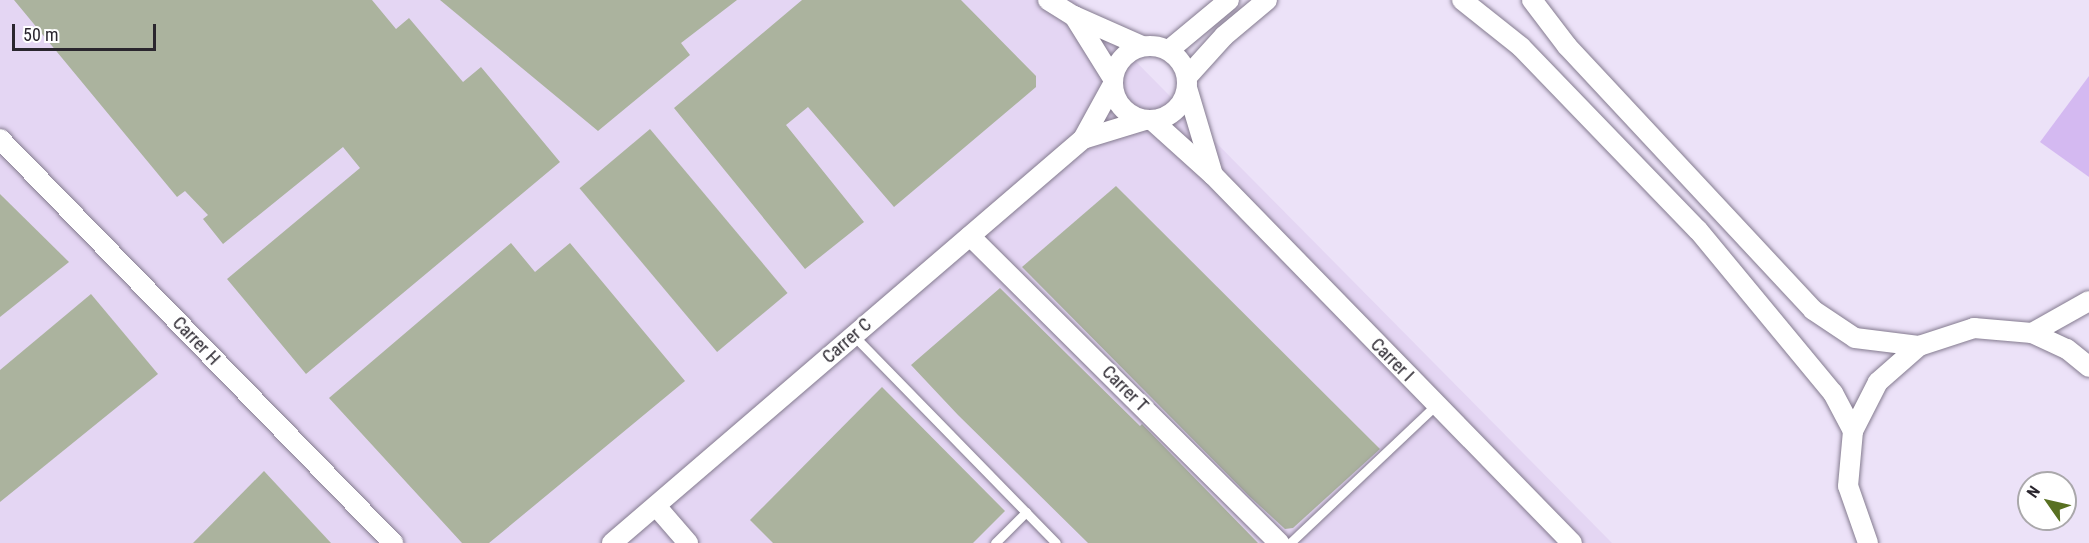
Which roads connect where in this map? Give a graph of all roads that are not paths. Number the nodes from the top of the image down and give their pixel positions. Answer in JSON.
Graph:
{"nodes":[{"id":1,"x":1048,"y":0,"type":"edge"},
{"id":2,"x":1229,"y":0,"type":"edge"},
{"id":3,"x":1267,"y":0,"type":"edge"},
{"id":4,"x":1462,"y":0,"type":"edge"},
{"id":5,"x":1532,"y":0,"type":"edge"},
{"id":6,"x":1074,"y":16,"type":"junction"},
{"id":7,"x":1142,"y":46,"type":"junction"},
{"id":8,"x":1169,"y":50,"type":"junction"},
{"id":9,"x":1112,"y":81,"type":"junction"},
{"id":10,"x":1187,"y":82,"type":"junction"},
{"id":11,"x":1149,"y":120,"type":"junction"},
{"id":12,"x":0,"y":139,"type":"edge"},
{"id":13,"x":1083,"y":139,"type":"junction"},
{"id":14,"x":1213,"y":175,"type":"junction"},
{"id":15,"x":970,"y":236,"type":"junction"},
{"id":16,"x":2089,"y":301,"type":"edge"},
{"id":17,"x":2032,"y":333,"type":"junction"},
{"id":18,"x":854,"y":336,"type":"junction"},
{"id":19,"x":1919,"y":346,"type":"junction"},
{"id":20,"x":2089,"y":367,"type":"edge"},
{"id":21,"x":1436,"y":405,"type":"junction"},
{"id":22,"x":1853,"y":431,"type":"junction"},
{"id":23,"x":656,"y":506,"type":"junction"},
{"id":24,"x":1026,"y":512,"type":"junction"},
{"id":25,"x":393,"y":543,"type":"edge"},
{"id":26,"x":612,"y":543,"type":"edge"},
{"id":27,"x":688,"y":543,"type":"edge"},
{"id":28,"x":995,"y":543,"type":"edge"},
{"id":29,"x":1056,"y":543,"type":"edge"},
{"id":30,"x":1279,"y":543,"type":"edge"},
{"id":31,"x":1290,"y":543,"type":"edge"},
{"id":32,"x":1572,"y":543,"type":"edge"},
{"id":33,"x":1868,"y":543,"type":"edge"}],
"edges":[{"from":1,"to":6,"type":"street"},
{"from":2,"to":8,"type":"street"},
{"from":3,"to":10,"type":"street"},
{"from":4,"to":22,"type":"street"},
{"from":5,"to":19,"type":"street"},
{"from":6,"to":7,"type":"street"},
{"from":6,"to":9,"type":"street"},
{"from":7,"to":8,"type":"street"},
{"from":7,"to":9,"type":"street"},
{"from":8,"to":10,"type":"street"},
{"from":9,"to":11,"type":"street"},
{"from":9,"to":13,"type":"street","name":"Carrer C"},
{"from":10,"to":11,"type":"street"},
{"from":10,"to":14,"type":"street","name":"Carrer I"},
{"from":11,"to":13,"type":"street","name":"Carrer C"},
{"from":11,"to":14,"type":"street","name":"Carrer I"},
{"from":12,"to":25,"type":"street","name":"Carrer H"},
{"from":13,"to":15,"type":"street","name":"Carrer C"},
{"from":14,"to":21,"type":"street","name":"Carrer I"},
{"from":15,"to":18,"type":"street","name":"Carrer C"},
{"from":15,"to":30,"type":"street","name":"Carrer T"},
{"from":16,"to":17,"type":"street"},
{"from":17,"to":19,"type":"street"},
{"from":17,"to":20,"type":"street"},
{"from":18,"to":23,"type":"street","name":"Carrer C"},
{"from":18,"to":24,"type":"lane"},
{"from":19,"to":22,"type":"street"},
{"from":21,"to":31,"type":"lane"},
{"from":21,"to":32,"type":"street","name":"Carrer I"},
{"from":22,"to":33,"type":"street"},
{"from":23,"to":26,"type":"street","name":"Carrer C"},
{"from":23,"to":27,"type":"street"},
{"from":24,"to":28,"type":"lane"},
{"from":24,"to":29,"type":"lane"}]}
